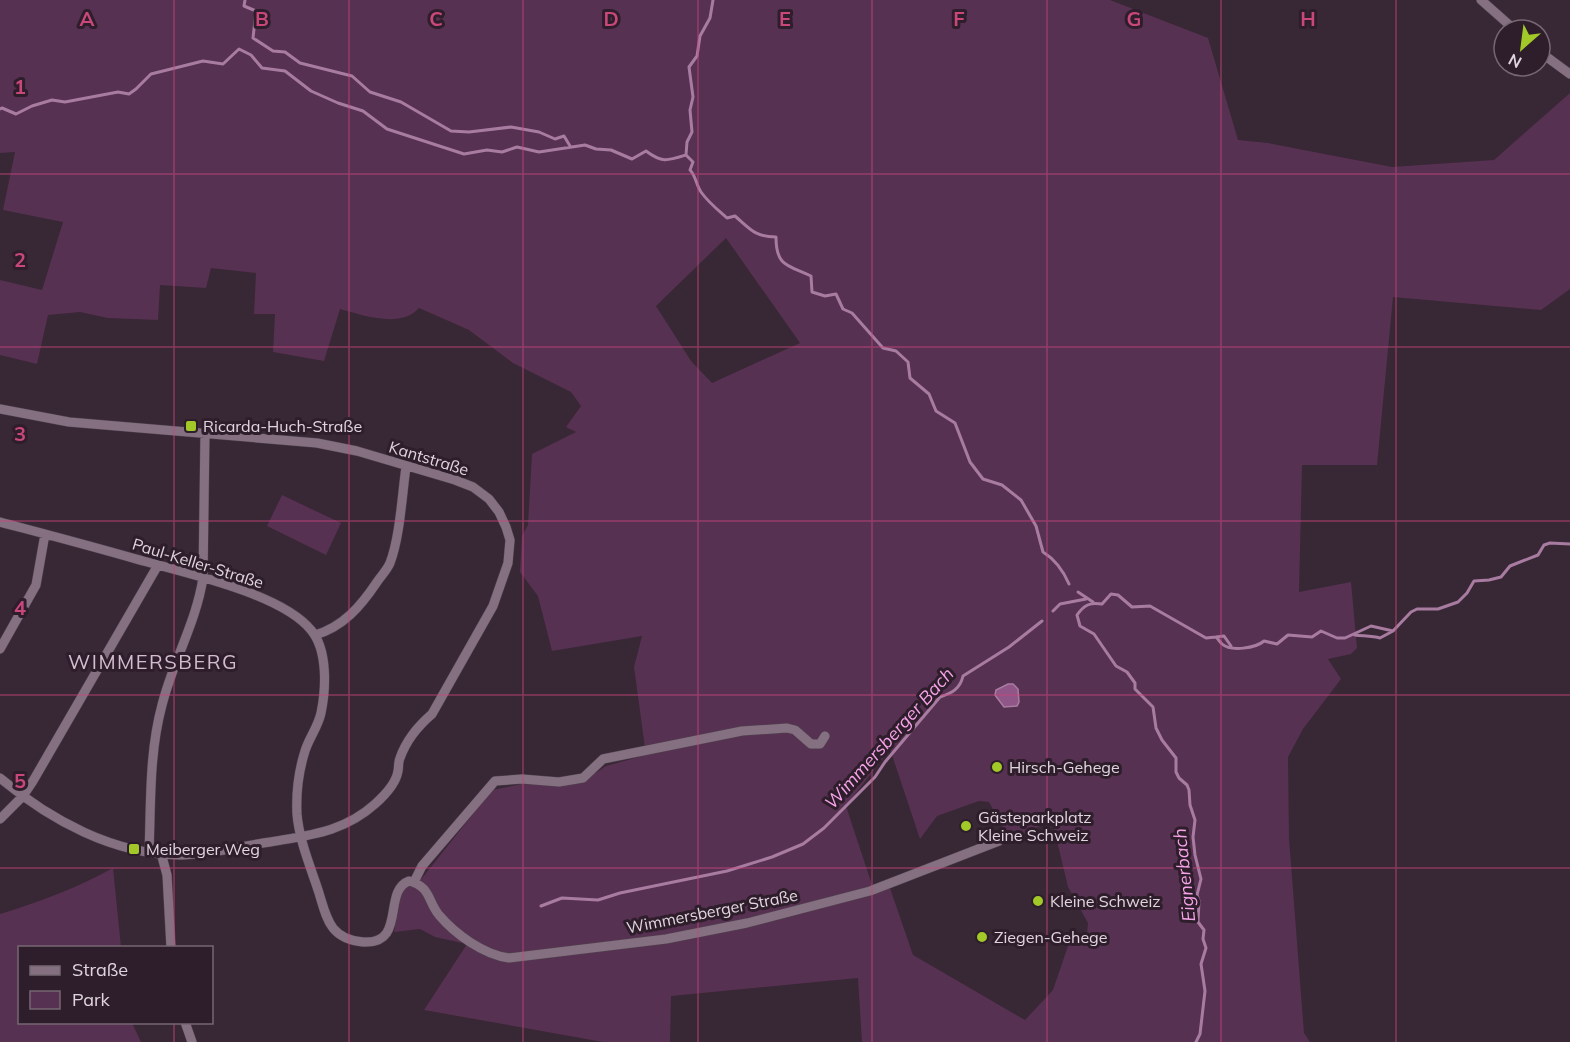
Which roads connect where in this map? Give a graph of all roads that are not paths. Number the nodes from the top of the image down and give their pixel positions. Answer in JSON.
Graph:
{"nodes":[{"id":1,"x":1481,"y":0,"type":"edge"},
{"id":2,"x":1501,"y":18,"type":"edge"},
{"id":3,"x":1552,"y":61,"type":"edge"},
{"id":4,"x":1570,"y":74,"type":"edge"},
{"id":5,"x":0,"y":409,"type":"edge"},
{"id":6,"x":205,"y":433,"type":"junction"},
{"id":7,"x":406,"y":467,"type":"junction"},
{"id":8,"x":0,"y":522,"type":"edge"},
{"id":9,"x":45,"y":534,"type":"junction"},
{"id":10,"x":158,"y":565,"type":"junction"},
{"id":11,"x":203,"y":578,"type":"junction"},
{"id":12,"x":315,"y":635,"type":"junction"},
{"id":13,"x":0,"y":649,"type":"edge"},
{"id":14,"x":825,"y":736,"type":"dead end"},
{"id":15,"x":0,"y":778,"type":"edge"},
{"id":16,"x":22,"y":796,"type":"junction"},
{"id":17,"x":0,"y":819,"type":"edge"},
{"id":18,"x":302,"y":837,"type":"junction"},
{"id":19,"x":999,"y":841,"type":"dead end"},
{"id":20,"x":149,"y":852,"type":"junction"},
{"id":21,"x":161,"y":854,"type":"junction"},
{"id":22,"x":414,"y":882,"type":"junction"},
{"id":23,"x":171,"y":946,"type":"edge"},
{"id":24,"x":184,"y":1024,"type":"edge"},
{"id":25,"x":192,"y":1042,"type":"edge"}],
"edges":[{"from":1,"to":2,"type":"street"},
{"from":3,"to":4,"type":"street"},
{"from":5,"to":6,"type":"street","name":"Kantstraße"},
{"from":6,"to":7,"type":"street","name":"Kantstraße"},
{"from":6,"to":11,"type":"street"},
{"from":7,"to":12,"type":"street"},
{"from":7,"to":18,"type":"street","name":"Kantstraße"},
{"from":8,"to":9,"type":"street","name":"Paul-Keller-Straße"},
{"from":9,"to":10,"type":"street","name":"Paul-Keller-Straße"},
{"from":9,"to":13,"type":"street"},
{"from":10,"to":11,"type":"street","name":"Paul-Keller-Straße"},
{"from":10,"to":16,"type":"street"},
{"from":11,"to":12,"type":"street","name":"Paul-Keller-Straße"},
{"from":11,"to":20,"type":"street"},
{"from":12,"to":18,"type":"street"},
{"from":14,"to":22,"type":"street"},
{"from":15,"to":16,"type":"street"},
{"from":16,"to":17,"type":"street"},
{"from":16,"to":20,"type":"street"},
{"from":18,"to":21,"type":"street"},
{"from":18,"to":22,"type":"street"},
{"from":19,"to":22,"type":"street","name":"Wimmersberger Straße"},
{"from":20,"to":21,"type":"street"},
{"from":21,"to":23,"type":"street"},
{"from":24,"to":25,"type":"street"}]}
